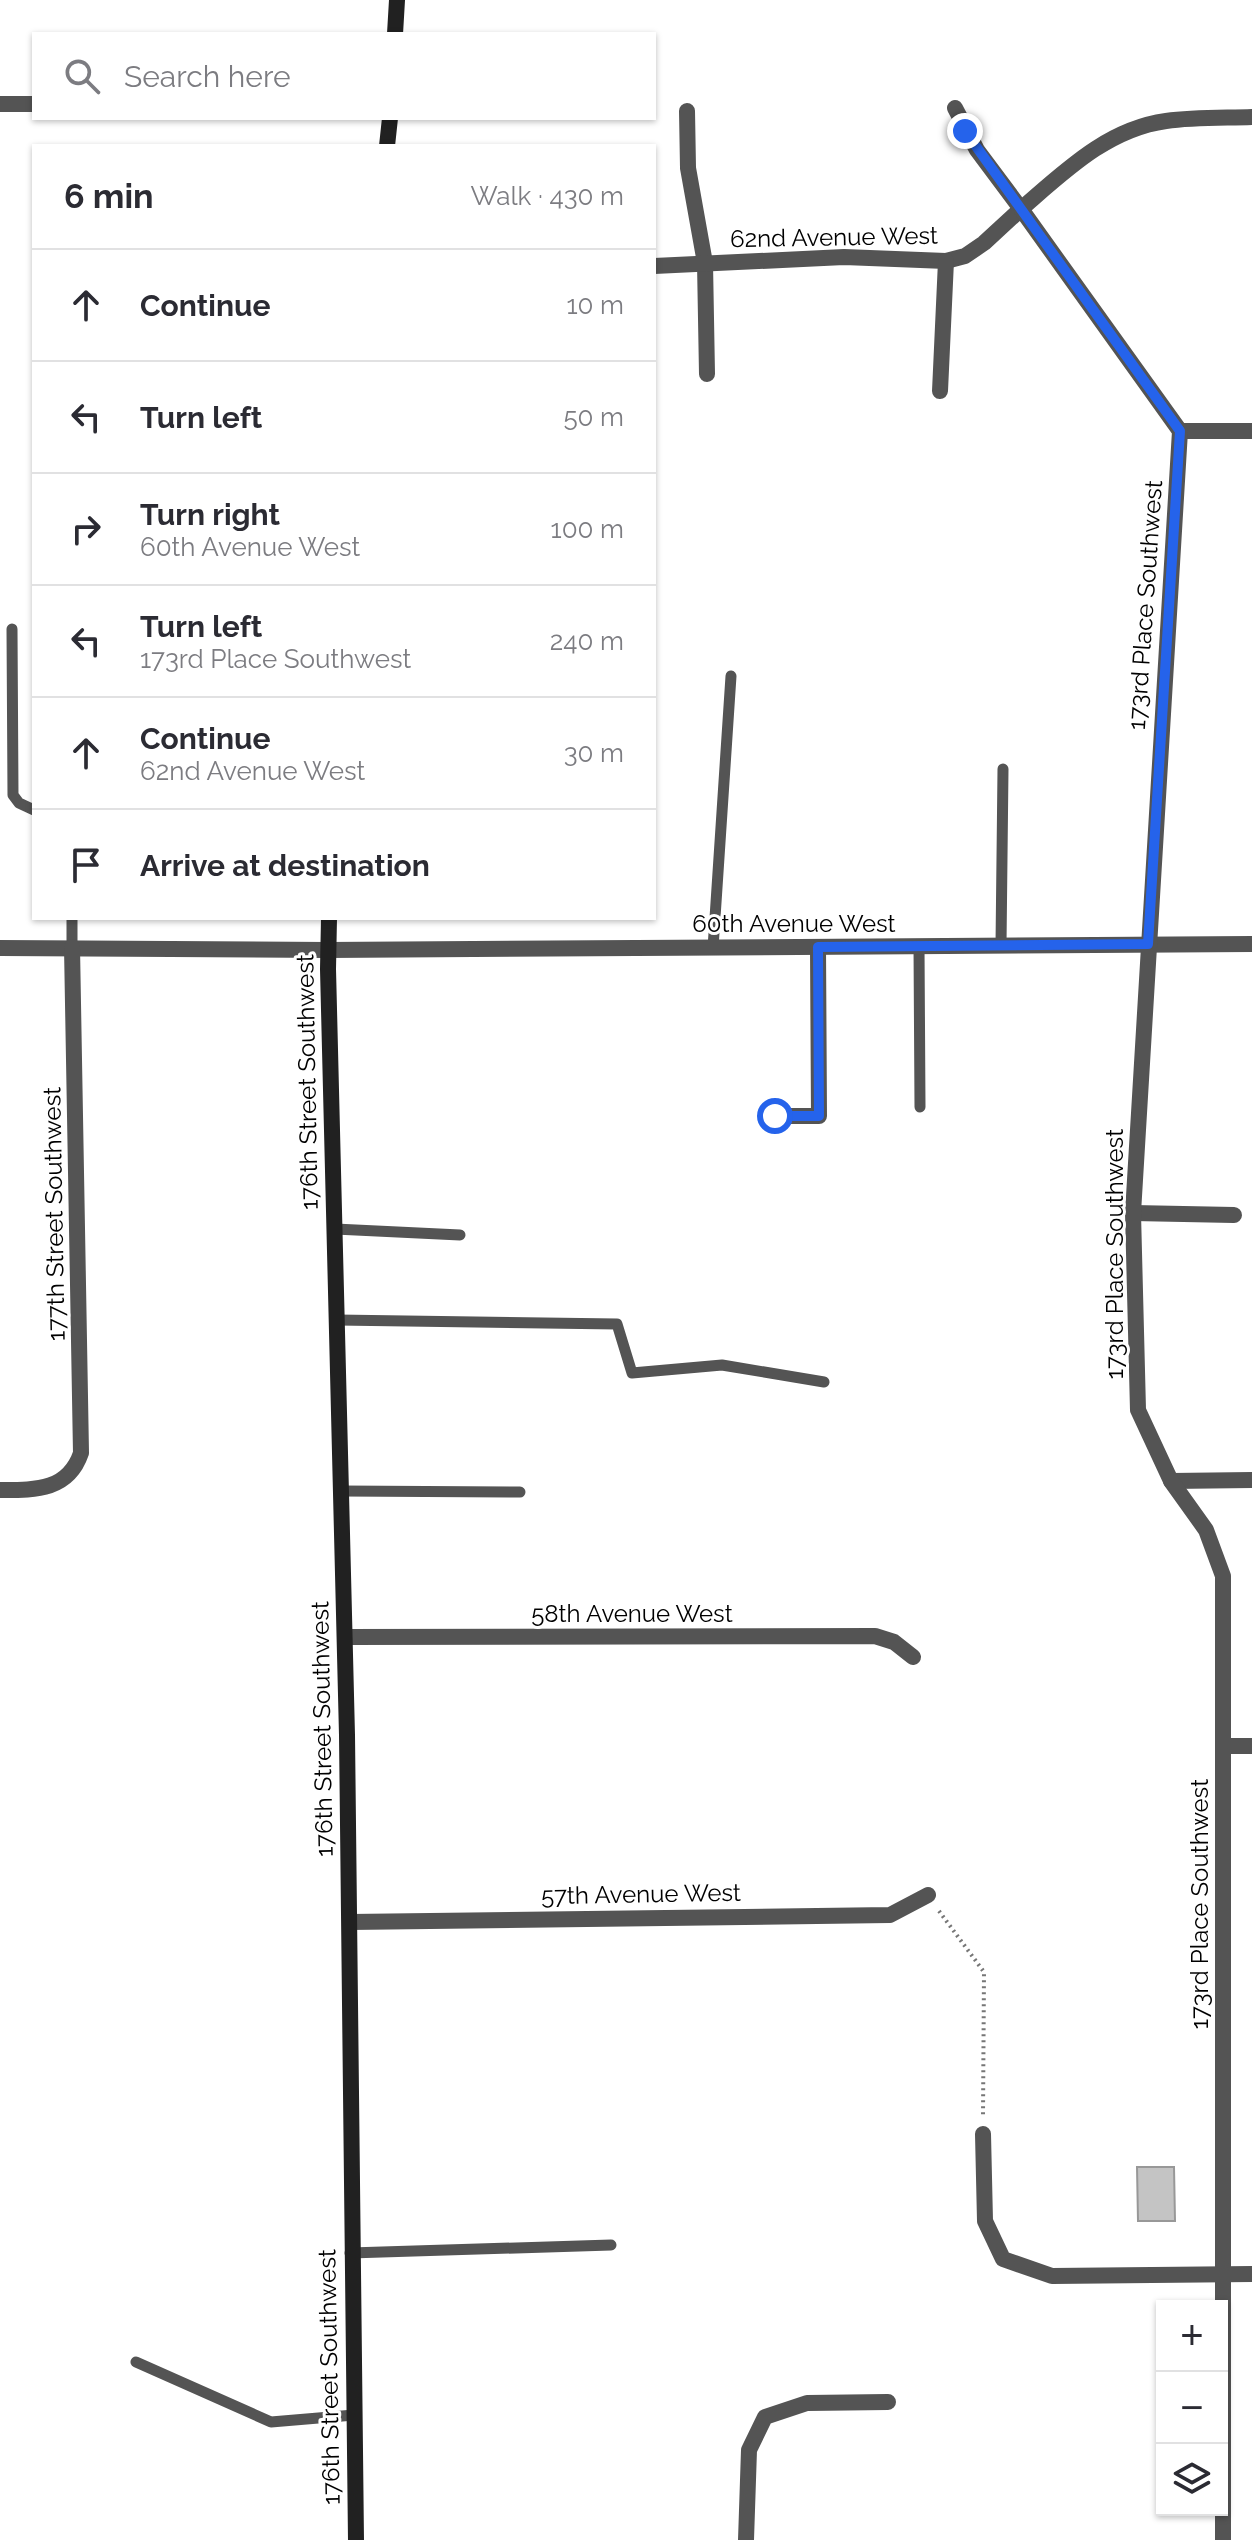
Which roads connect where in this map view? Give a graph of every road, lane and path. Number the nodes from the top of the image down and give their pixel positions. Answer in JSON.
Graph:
{"nodes":[{"id":1,"x":397,"y":0,"type":"edge"},
{"id":2,"x":395,"y":32,"type":"edge"},
{"id":3,"x":0,"y":104,"type":"edge"},
{"id":4,"x":32,"y":104,"type":"edge"},
{"id":5,"x":955,"y":108,"type":"dead end"},
{"id":6,"x":687,"y":111,"type":"dead end"},
{"id":7,"x":1252,"y":117,"type":"edge"},
{"id":8,"x":390,"y":120,"type":"edge"},
{"id":9,"x":387,"y":144,"type":"edge"},
{"id":10,"x":1021,"y":209,"type":"junction"},
{"id":11,"x":946,"y":261,"type":"junction"},
{"id":12,"x":705,"y":263,"type":"junction"},
{"id":13,"x":656,"y":266,"type":"edge"},
{"id":14,"x":707,"y":374,"type":"dead end"},
{"id":15,"x":940,"y":391,"type":"dead end"},
{"id":16,"x":1180,"y":431,"type":"junction"},
{"id":17,"x":1252,"y":431,"type":"edge"},
{"id":18,"x":12,"y":629,"type":"dead end"},
{"id":19,"x":731,"y":676,"type":"dead end"},
{"id":20,"x":1003,"y":769,"type":"dead end"},
{"id":21,"x":32,"y":809,"type":"edge"},
{"id":22,"x":72,"y":920,"type":"edge"},
{"id":23,"x":329,"y":920,"type":"edge"},
{"id":24,"x":1148,"y":944,"type":"junction"},
{"id":25,"x":1252,"y":944,"type":"edge"},
{"id":26,"x":1001,"y":945,"type":"junction"},
{"id":27,"x":919,"y":946,"type":"junction"},
{"id":28,"x":72,"y":947,"type":"junction"},
{"id":29,"x":818,"y":947,"type":"junction"},
{"id":30,"x":0,"y":948,"type":"edge"},
{"id":31,"x":713,"y":948,"type":"junction"},
{"id":32,"x":327,"y":950,"type":"junction"},
{"id":33,"x":920,"y":1107,"type":"dead end"},
{"id":34,"x":775,"y":1116,"type":"dead end"},
{"id":35,"x":1133,"y":1213,"type":"junction"},
{"id":36,"x":1234,"y":1215,"type":"dead end"},
{"id":37,"x":335,"y":1229,"type":"junction"},
{"id":38,"x":460,"y":1235,"type":"dead end"},
{"id":39,"x":337,"y":1320,"type":"junction"},
{"id":40,"x":824,"y":1382,"type":"dead end"},
{"id":41,"x":1252,"y":1480,"type":"edge"},
{"id":42,"x":1171,"y":1481,"type":"junction"},
{"id":43,"x":0,"y":1490,"type":"edge"},
{"id":44,"x":341,"y":1491,"type":"junction"},
{"id":45,"x":520,"y":1492,"type":"dead end"},
{"id":46,"x":345,"y":1637,"type":"junction"},
{"id":47,"x":913,"y":1657,"type":"dead end"},
{"id":48,"x":1224,"y":1746,"type":"junction"},
{"id":49,"x":1252,"y":1746,"type":"edge"},
{"id":50,"x":928,"y":1895,"type":"joint"},
{"id":51,"x":350,"y":1922,"type":"junction"},
{"id":52,"x":983,"y":2134,"type":"joint"},
{"id":53,"x":611,"y":2245,"type":"dead end"},
{"id":54,"x":350,"y":2253,"type":"junction"},
{"id":55,"x":1252,"y":2274,"type":"edge"},
{"id":56,"x":1223,"y":2275,"type":"junction"},
{"id":57,"x":136,"y":2362,"type":"dead end"},
{"id":58,"x":888,"y":2402,"type":"dead end"},
{"id":59,"x":354,"y":2415,"type":"junction"},
{"id":60,"x":356,"y":2540,"type":"edge"},
{"id":61,"x":746,"y":2540,"type":"edge"},
{"id":62,"x":1223,"y":2540,"type":"edge"}],
"edges":[{"from":1,"to":2,"type":"street"},
{"from":3,"to":4,"type":"street"},
{"from":5,"to":10,"type":"street"},
{"from":6,"to":12,"type":"street"},
{"from":7,"to":10,"type":"street"},
{"from":8,"to":9,"type":"street"},
{"from":10,"to":11,"type":"street","name":"62nd Avenue West"},
{"from":10,"to":16,"type":"street"},
{"from":11,"to":12,"type":"street","name":"62nd Avenue West"},
{"from":11,"to":15,"type":"street"},
{"from":12,"to":13,"type":"street","name":"62nd Avenue West"},
{"from":12,"to":14,"type":"street"},
{"from":16,"to":17,"type":"street"},
{"from":16,"to":24,"type":"street","name":"173rd Place Southwest"},
{"from":18,"to":21,"type":"lane"},
{"from":19,"to":31,"type":"lane"},
{"from":20,"to":26,"type":"lane"},
{"from":22,"to":28,"type":"lane"},
{"from":23,"to":32,"type":"street","name":"176th Street Southwest"},
{"from":24,"to":25,"type":"street","name":"60th Avenue West"},
{"from":24,"to":26,"type":"street","name":"60th Avenue West"},
{"from":24,"to":35,"type":"street","name":"173rd Place Southwest"},
{"from":26,"to":27,"type":"street","name":"60th Avenue West"},
{"from":27,"to":29,"type":"street","name":"60th Avenue West"},
{"from":27,"to":33,"type":"lane"},
{"from":28,"to":30,"type":"street","name":"60th Avenue West"},
{"from":28,"to":32,"type":"street","name":"60th Avenue West"},
{"from":28,"to":43,"type":"street","name":"177th Street Southwest"},
{"from":29,"to":31,"type":"street","name":"60th Avenue West"},
{"from":29,"to":34,"type":"street"},
{"from":31,"to":32,"type":"street","name":"60th Avenue West"},
{"from":32,"to":37,"type":"street","name":"176th Street Southwest"},
{"from":35,"to":36,"type":"street"},
{"from":35,"to":42,"type":"street","name":"173rd Place Southwest"},
{"from":37,"to":38,"type":"lane"},
{"from":37,"to":39,"type":"street","name":"176th Street Southwest"},
{"from":39,"to":40,"type":"lane"},
{"from":39,"to":44,"type":"street","name":"176th Street Southwest"},
{"from":41,"to":42,"type":"street"},
{"from":42,"to":48,"type":"street","name":"173rd Place Southwest"},
{"from":44,"to":45,"type":"lane"},
{"from":44,"to":46,"type":"street","name":"176th Street Southwest"},
{"from":46,"to":47,"type":"street","name":"58th Avenue West"},
{"from":46,"to":51,"type":"street","name":"176th Street Southwest"},
{"from":48,"to":49,"type":"street"},
{"from":48,"to":56,"type":"street","name":"173rd Place Southwest"},
{"from":50,"to":51,"type":"street","name":"57th Avenue West"},
{"from":50,"to":52,"type":"path"},
{"from":51,"to":54,"type":"street","name":"176th Street Southwest"},
{"from":52,"to":56,"type":"street"},
{"from":53,"to":54,"type":"lane"},
{"from":54,"to":59,"type":"street","name":"176th Street Southwest"},
{"from":55,"to":56,"type":"street"},
{"from":56,"to":62,"type":"street","name":"173rd Place Southwest"},
{"from":57,"to":59,"type":"lane"},
{"from":58,"to":61,"type":"street"},
{"from":59,"to":60,"type":"street","name":"176th Street Southwest"}]}
